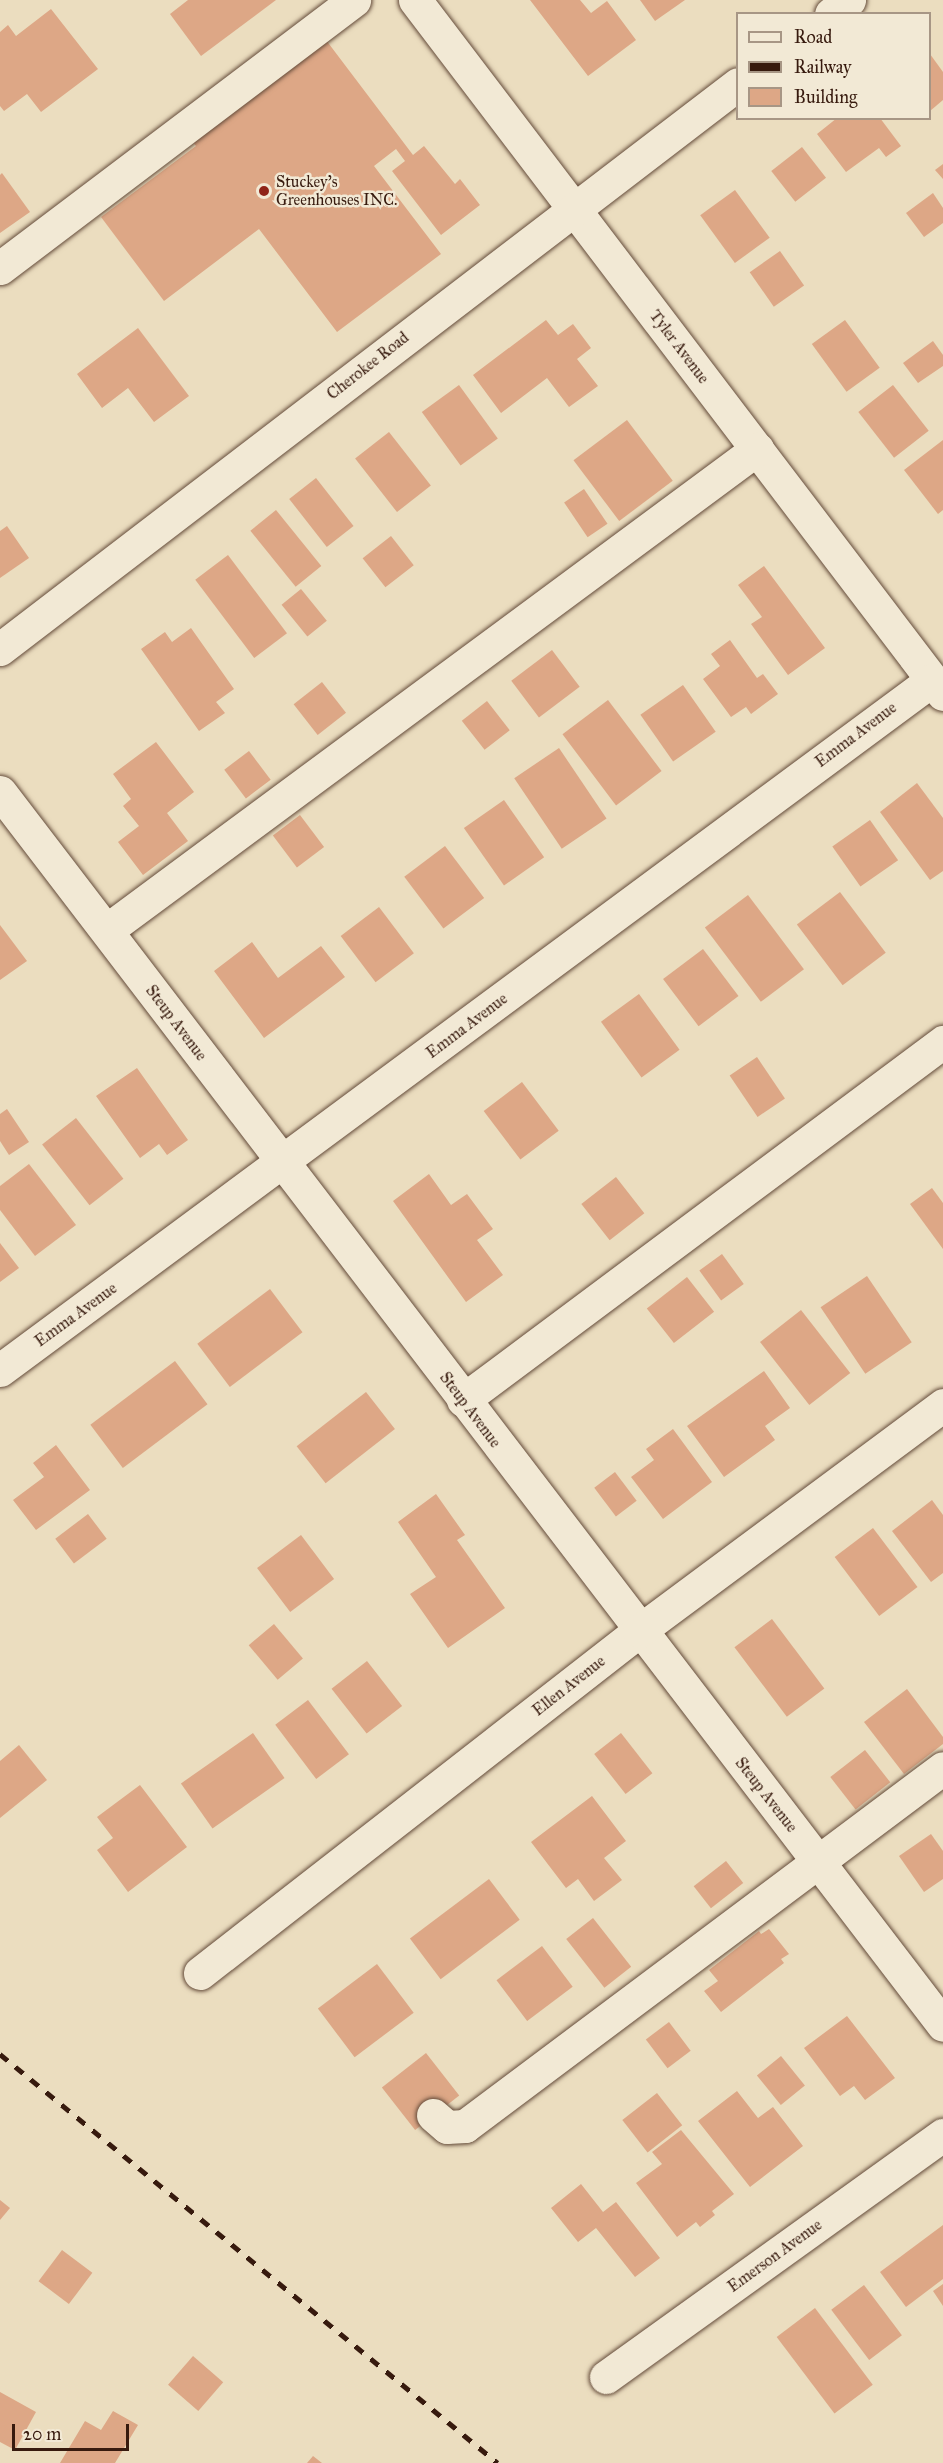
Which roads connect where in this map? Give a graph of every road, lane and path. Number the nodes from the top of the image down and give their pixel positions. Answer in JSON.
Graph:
{"nodes":[{"id":1,"x":354,"y":0,"type":"edge"},
{"id":2,"x":415,"y":0,"type":"edge"},
{"id":3,"x":849,"y":0,"type":"edge"},
{"id":4,"x":834,"y":12,"type":"edge"},
{"id":5,"x":736,"y":86,"type":"edge"},
{"id":6,"x":573,"y":208,"type":"junction"},
{"id":7,"x":0,"y":268,"type":"edge"},
{"id":8,"x":757,"y":449,"type":"junction"},
{"id":9,"x":0,"y":649,"type":"edge"},
{"id":10,"x":938,"y":687,"type":"edge"},
{"id":11,"x":0,"y":792,"type":"edge"},
{"id":12,"x":107,"y":930,"type":"junction"},
{"id":13,"x":943,"y":1042,"type":"edge"},
{"id":14,"x":282,"y":1164,"type":"junction"},
{"id":15,"x":0,"y":1370,"type":"edge"},
{"id":16,"x":463,"y":1400,"type":"junction"},
{"id":17,"x":943,"y":1405,"type":"edge"},
{"id":18,"x":639,"y":1631,"type":"junction"},
{"id":19,"x":943,"y":1768,"type":"edge"},
{"id":20,"x":817,"y":1862,"type":"junction"},
{"id":21,"x":200,"y":1973,"type":"dead end"},
{"id":22,"x":943,"y":2025,"type":"edge"},
{"id":23,"x":433,"y":2115,"type":"dead end"},
{"id":24,"x":943,"y":2135,"type":"edge"},
{"id":25,"x":606,"y":2376,"type":"dead end"}],
"edges":[{"from":1,"to":7,"type":"street"},
{"from":2,"to":6,"type":"street","name":"Tyler Avenue"},
{"from":3,"to":4,"type":"street"},
{"from":5,"to":6,"type":"street","name":"Cherokee Road"},
{"from":6,"to":8,"type":"street","name":"Tyler Avenue"},
{"from":6,"to":9,"type":"street","name":"Cherokee Road"},
{"from":8,"to":10,"type":"street","name":"Tyler Avenue"},
{"from":8,"to":12,"type":"street"},
{"from":10,"to":14,"type":"street","name":"Emma Avenue"},
{"from":11,"to":12,"type":"street","name":"Steup Avenue"},
{"from":12,"to":14,"type":"street","name":"Steup Avenue"},
{"from":13,"to":16,"type":"street"},
{"from":14,"to":15,"type":"street","name":"Emma Avenue"},
{"from":14,"to":16,"type":"street","name":"Steup Avenue"},
{"from":16,"to":18,"type":"street","name":"Steup Avenue"},
{"from":17,"to":18,"type":"street","name":"Ellen Avenue"},
{"from":18,"to":20,"type":"street","name":"Steup Avenue"},
{"from":18,"to":21,"type":"street","name":"Ellen Avenue"},
{"from":19,"to":20,"type":"street"},
{"from":20,"to":22,"type":"street","name":"Steup Avenue"},
{"from":20,"to":23,"type":"street"},
{"from":24,"to":25,"type":"street","name":"Emerson Avenue"}]}
